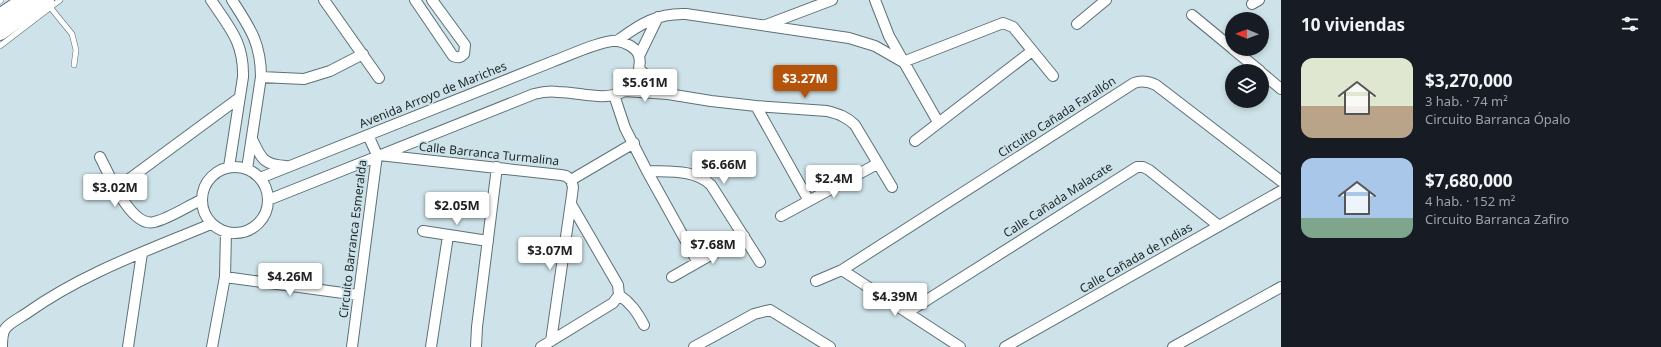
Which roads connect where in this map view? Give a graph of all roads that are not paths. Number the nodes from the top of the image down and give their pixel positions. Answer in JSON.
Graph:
{"nodes":[{"id":1,"x":25,"y":0,"type":"edge"},
{"id":2,"x":60,"y":0,"type":"edge"},
{"id":3,"x":211,"y":0,"type":"edge"},
{"id":4,"x":232,"y":0,"type":"edge"},
{"id":5,"x":324,"y":0,"type":"edge"},
{"id":6,"x":415,"y":0,"type":"edge"},
{"id":7,"x":432,"y":0,"type":"edge"},
{"id":8,"x":832,"y":0,"type":"edge"},
{"id":9,"x":875,"y":0,"type":"edge"},
{"id":10,"x":1099,"y":2,"type":"edge"},
{"id":11,"x":48,"y":3,"type":"edge"},
{"id":12,"x":1192,"y":15,"type":"dead end"},
{"id":13,"x":0,"y":17,"type":"edge"},
{"id":14,"x":658,"y":17,"type":"junction"},
{"id":15,"x":1077,"y":24,"type":"dead end"},
{"id":16,"x":764,"y":26,"type":"junction"},
{"id":17,"x":0,"y":32,"type":"edge"},
{"id":18,"x":890,"y":36,"type":"junction"},
{"id":19,"x":617,"y":40,"type":"junction"},
{"id":20,"x":1225,"y":43,"type":"edge"},
{"id":21,"x":0,"y":46,"type":"edge"},
{"id":22,"x":875,"y":46,"type":"junction"},
{"id":23,"x":1032,"y":51,"type":"junction"},
{"id":24,"x":363,"y":54,"type":"junction"},
{"id":25,"x":639,"y":56,"type":"junction"},
{"id":26,"x":1241,"y":56,"type":"edge"},
{"id":27,"x":903,"y":62,"type":"junction"},
{"id":28,"x":1251,"y":64,"type":"edge"},
{"id":29,"x":74,"y":65,"type":"dead end"},
{"id":30,"x":639,"y":68,"type":"junction"},
{"id":31,"x":1053,"y":76,"type":"dead end"},
{"id":32,"x":261,"y":78,"type":"junction"},
{"id":33,"x":379,"y":78,"type":"dead end"},
{"id":34,"x":1269,"y":79,"type":"edge"},
{"id":35,"x":1281,"y":89,"type":"edge"},
{"id":36,"x":625,"y":91,"type":"junction"},
{"id":37,"x":668,"y":94,"type":"junction"},
{"id":38,"x":614,"y":95,"type":"junction"},
{"id":39,"x":239,"y":98,"type":"junction"},
{"id":40,"x":756,"y":106,"type":"junction"},
{"id":41,"x":938,"y":122,"type":"junction"},
{"id":42,"x":368,"y":135,"type":"junction"},
{"id":43,"x":252,"y":139,"type":"junction"},
{"id":44,"x":915,"y":141,"type":"dead end"},
{"id":45,"x":634,"y":143,"type":"junction"},
{"id":46,"x":377,"y":155,"type":"junction"},
{"id":47,"x":100,"y":158,"type":"dead end"},
{"id":48,"x":877,"y":164,"type":"junction"},
{"id":49,"x":288,"y":166,"type":"junction"},
{"id":50,"x":229,"y":167,"type":"junction"},
{"id":51,"x":497,"y":167,"type":"junction"},
{"id":52,"x":247,"y":169,"type":"junction"},
{"id":53,"x":647,"y":171,"type":"junction"},
{"id":54,"x":260,"y":178,"type":"junction"},
{"id":55,"x":571,"y":180,"type":"junction"},
{"id":56,"x":1281,"y":181,"type":"edge"},
{"id":57,"x":892,"y":187,"type":"dead end"},
{"id":58,"x":117,"y":188,"type":"junction"},
{"id":59,"x":1281,"y":191,"type":"edge"},
{"id":60,"x":201,"y":200,"type":"junction"},
{"id":61,"x":268,"y":200,"type":"junction"},
{"id":62,"x":809,"y":201,"type":"junction"},
{"id":63,"x":571,"y":204,"type":"junction"},
{"id":64,"x":781,"y":216,"type":"dead end"},
{"id":65,"x":211,"y":224,"type":"junction"},
{"id":66,"x":1219,"y":226,"type":"junction"},
{"id":67,"x":423,"y":231,"type":"dead end"},
{"id":68,"x":226,"y":232,"type":"junction"},
{"id":69,"x":448,"y":236,"type":"junction"},
{"id":70,"x":744,"y":236,"type":"junction"},
{"id":71,"x":488,"y":241,"type":"junction"},
{"id":72,"x":142,"y":253,"type":"junction"},
{"id":73,"x":697,"y":262,"type":"junction"},
{"id":74,"x":760,"y":262,"type":"dead end"},
{"id":75,"x":842,"y":270,"type":"junction"},
{"id":76,"x":224,"y":277,"type":"junction"},
{"id":77,"x":672,"y":277,"type":"dead end"},
{"id":78,"x":816,"y":281,"type":"dead end"},
{"id":79,"x":1281,"y":287,"type":"edge"},
{"id":80,"x":358,"y":295,"type":"junction"},
{"id":81,"x":619,"y":295,"type":"junction"},
{"id":82,"x":908,"y":312,"type":"junction"},
{"id":83,"x":644,"y":325,"type":"dead end"},
{"id":84,"x":551,"y":341,"type":"junction"},
{"id":85,"x":2,"y":347,"type":"edge"},
{"id":86,"x":128,"y":347,"type":"edge"},
{"id":87,"x":212,"y":347,"type":"edge"},
{"id":88,"x":352,"y":347,"type":"edge"},
{"id":89,"x":432,"y":347,"type":"edge"},
{"id":90,"x":476,"y":347,"type":"edge"},
{"id":91,"x":541,"y":347,"type":"edge"},
{"id":92,"x":694,"y":347,"type":"edge"},
{"id":93,"x":830,"y":347,"type":"edge"},
{"id":94,"x":960,"y":347,"type":"edge"},
{"id":95,"x":1005,"y":347,"type":"edge"},
{"id":96,"x":1173,"y":347,"type":"edge"}],
"edges":[{"from":1,"to":13,"type":"main road"},
{"from":2,"to":11,"type":"lane"},
{"from":3,"to":39,"type":"street"},
{"from":4,"to":32,"type":"street"},
{"from":5,"to":24,"type":"street"},
{"from":6,"to":7,"type":"street"},
{"from":8,"to":16,"type":"street"},
{"from":9,"to":18,"type":"street"},
{"from":10,"to":15,"type":"street"},
{"from":11,"to":17,"type":"main road"},
{"from":11,"to":21,"type":"lane"},
{"from":11,"to":29,"type":"lane"},
{"from":12,"to":20,"type":"street"},
{"from":14,"to":16,"type":"street","name":"Avenida Arroyo de Mariches"},
{"from":14,"to":19,"type":"street","name":"Avenida Arroyo de Mariches"},
{"from":14,"to":25,"type":"street"},
{"from":16,"to":22,"type":"street","name":"Avenida Arroyo de Mariches"},
{"from":18,"to":22,"type":"street"},
{"from":18,"to":27,"type":"street"},
{"from":19,"to":25,"type":"street"},
{"from":19,"to":42,"type":"street","name":"Avenida Arroyo de Mariches"},
{"from":22,"to":27,"type":"street","name":"Avenida Arroyo de Mariches"},
{"from":23,"to":27,"type":"street"},
{"from":23,"to":31,"type":"street"},
{"from":23,"to":41,"type":"street"},
{"from":24,"to":32,"type":"street"},
{"from":24,"to":33,"type":"street"},
{"from":25,"to":30,"type":"street"},
{"from":26,"to":28,"type":"street"},
{"from":27,"to":41,"type":"street"},
{"from":30,"to":36,"type":"street"},
{"from":30,"to":37,"type":"street"},
{"from":32,"to":43,"type":"street"},
{"from":34,"to":35,"type":"street"},
{"from":36,"to":37,"type":"street"},
{"from":36,"to":38,"type":"street"},
{"from":37,"to":40,"type":"street"},
{"from":38,"to":45,"type":"street"},
{"from":38,"to":46,"type":"street"},
{"from":39,"to":50,"type":"street"},
{"from":39,"to":58,"type":"street"},
{"from":40,"to":48,"type":"street"},
{"from":40,"to":62,"type":"street"},
{"from":41,"to":44,"type":"street"},
{"from":42,"to":46,"type":"street","name":"Circuito Barranca Esmeralda"},
{"from":42,"to":49,"type":"street","name":"Avenida Arroyo de Mariches"},
{"from":43,"to":49,"type":"street"},
{"from":43,"to":52,"type":"street"},
{"from":45,"to":53,"type":"street"},
{"from":45,"to":55,"type":"street","name":"Calle Barranca Turmalina"},
{"from":46,"to":51,"type":"street","name":"Calle Barranca Turmalina"},
{"from":46,"to":61,"type":"street"},
{"from":46,"to":80,"type":"street","name":"Circuito Barranca Esmeralda"},
{"from":47,"to":58,"type":"street"},
{"from":48,"to":57,"type":"street"},
{"from":48,"to":62,"type":"street"},
{"from":49,"to":54,"type":"street","name":"Avenida Arroyo de Mariches"},
{"from":50,"to":52,"type":"street"},
{"from":50,"to":60,"type":"street"},
{"from":51,"to":55,"type":"street","name":"Calle Barranca Turmalina"},
{"from":51,"to":71,"type":"street"},
{"from":52,"to":54,"type":"street"},
{"from":53,"to":70,"type":"street"},
{"from":53,"to":73,"type":"street"},
{"from":54,"to":61,"type":"street"},
{"from":55,"to":63,"type":"street"},
{"from":56,"to":75,"type":"street","name":"Circuito Cañada Farallón"},
{"from":58,"to":60,"type":"street"},
{"from":59,"to":66,"type":"street","name":"Calle Cañada de Indias"},
{"from":60,"to":65,"type":"street"},
{"from":61,"to":68,"type":"street"},
{"from":62,"to":64,"type":"street"},
{"from":63,"to":81,"type":"street"},
{"from":63,"to":84,"type":"street"},
{"from":65,"to":68,"type":"street"},
{"from":65,"to":72,"type":"street"},
{"from":66,"to":82,"type":"street","name":"Calle Cañada Malacate"},
{"from":66,"to":95,"type":"street","name":"Calle Cañada de Indias"},
{"from":67,"to":69,"type":"street"},
{"from":68,"to":76,"type":"street"},
{"from":69,"to":71,"type":"street"},
{"from":69,"to":89,"type":"street"},
{"from":70,"to":73,"type":"street"},
{"from":70,"to":74,"type":"street"},
{"from":71,"to":90,"type":"street"},
{"from":72,"to":85,"type":"street"},
{"from":72,"to":86,"type":"street"},
{"from":73,"to":77,"type":"street"},
{"from":75,"to":78,"type":"street","name":"Circuito Cañada Farallón"},
{"from":75,"to":82,"type":"street"},
{"from":76,"to":80,"type":"street"},
{"from":76,"to":87,"type":"street"},
{"from":79,"to":96,"type":"street"},
{"from":80,"to":88,"type":"street","name":"Circuito Barranca Esmeralda"},
{"from":81,"to":83,"type":"street"},
{"from":81,"to":84,"type":"street"},
{"from":82,"to":94,"type":"street"},
{"from":84,"to":91,"type":"street"},
{"from":92,"to":93,"type":"street"}]}
